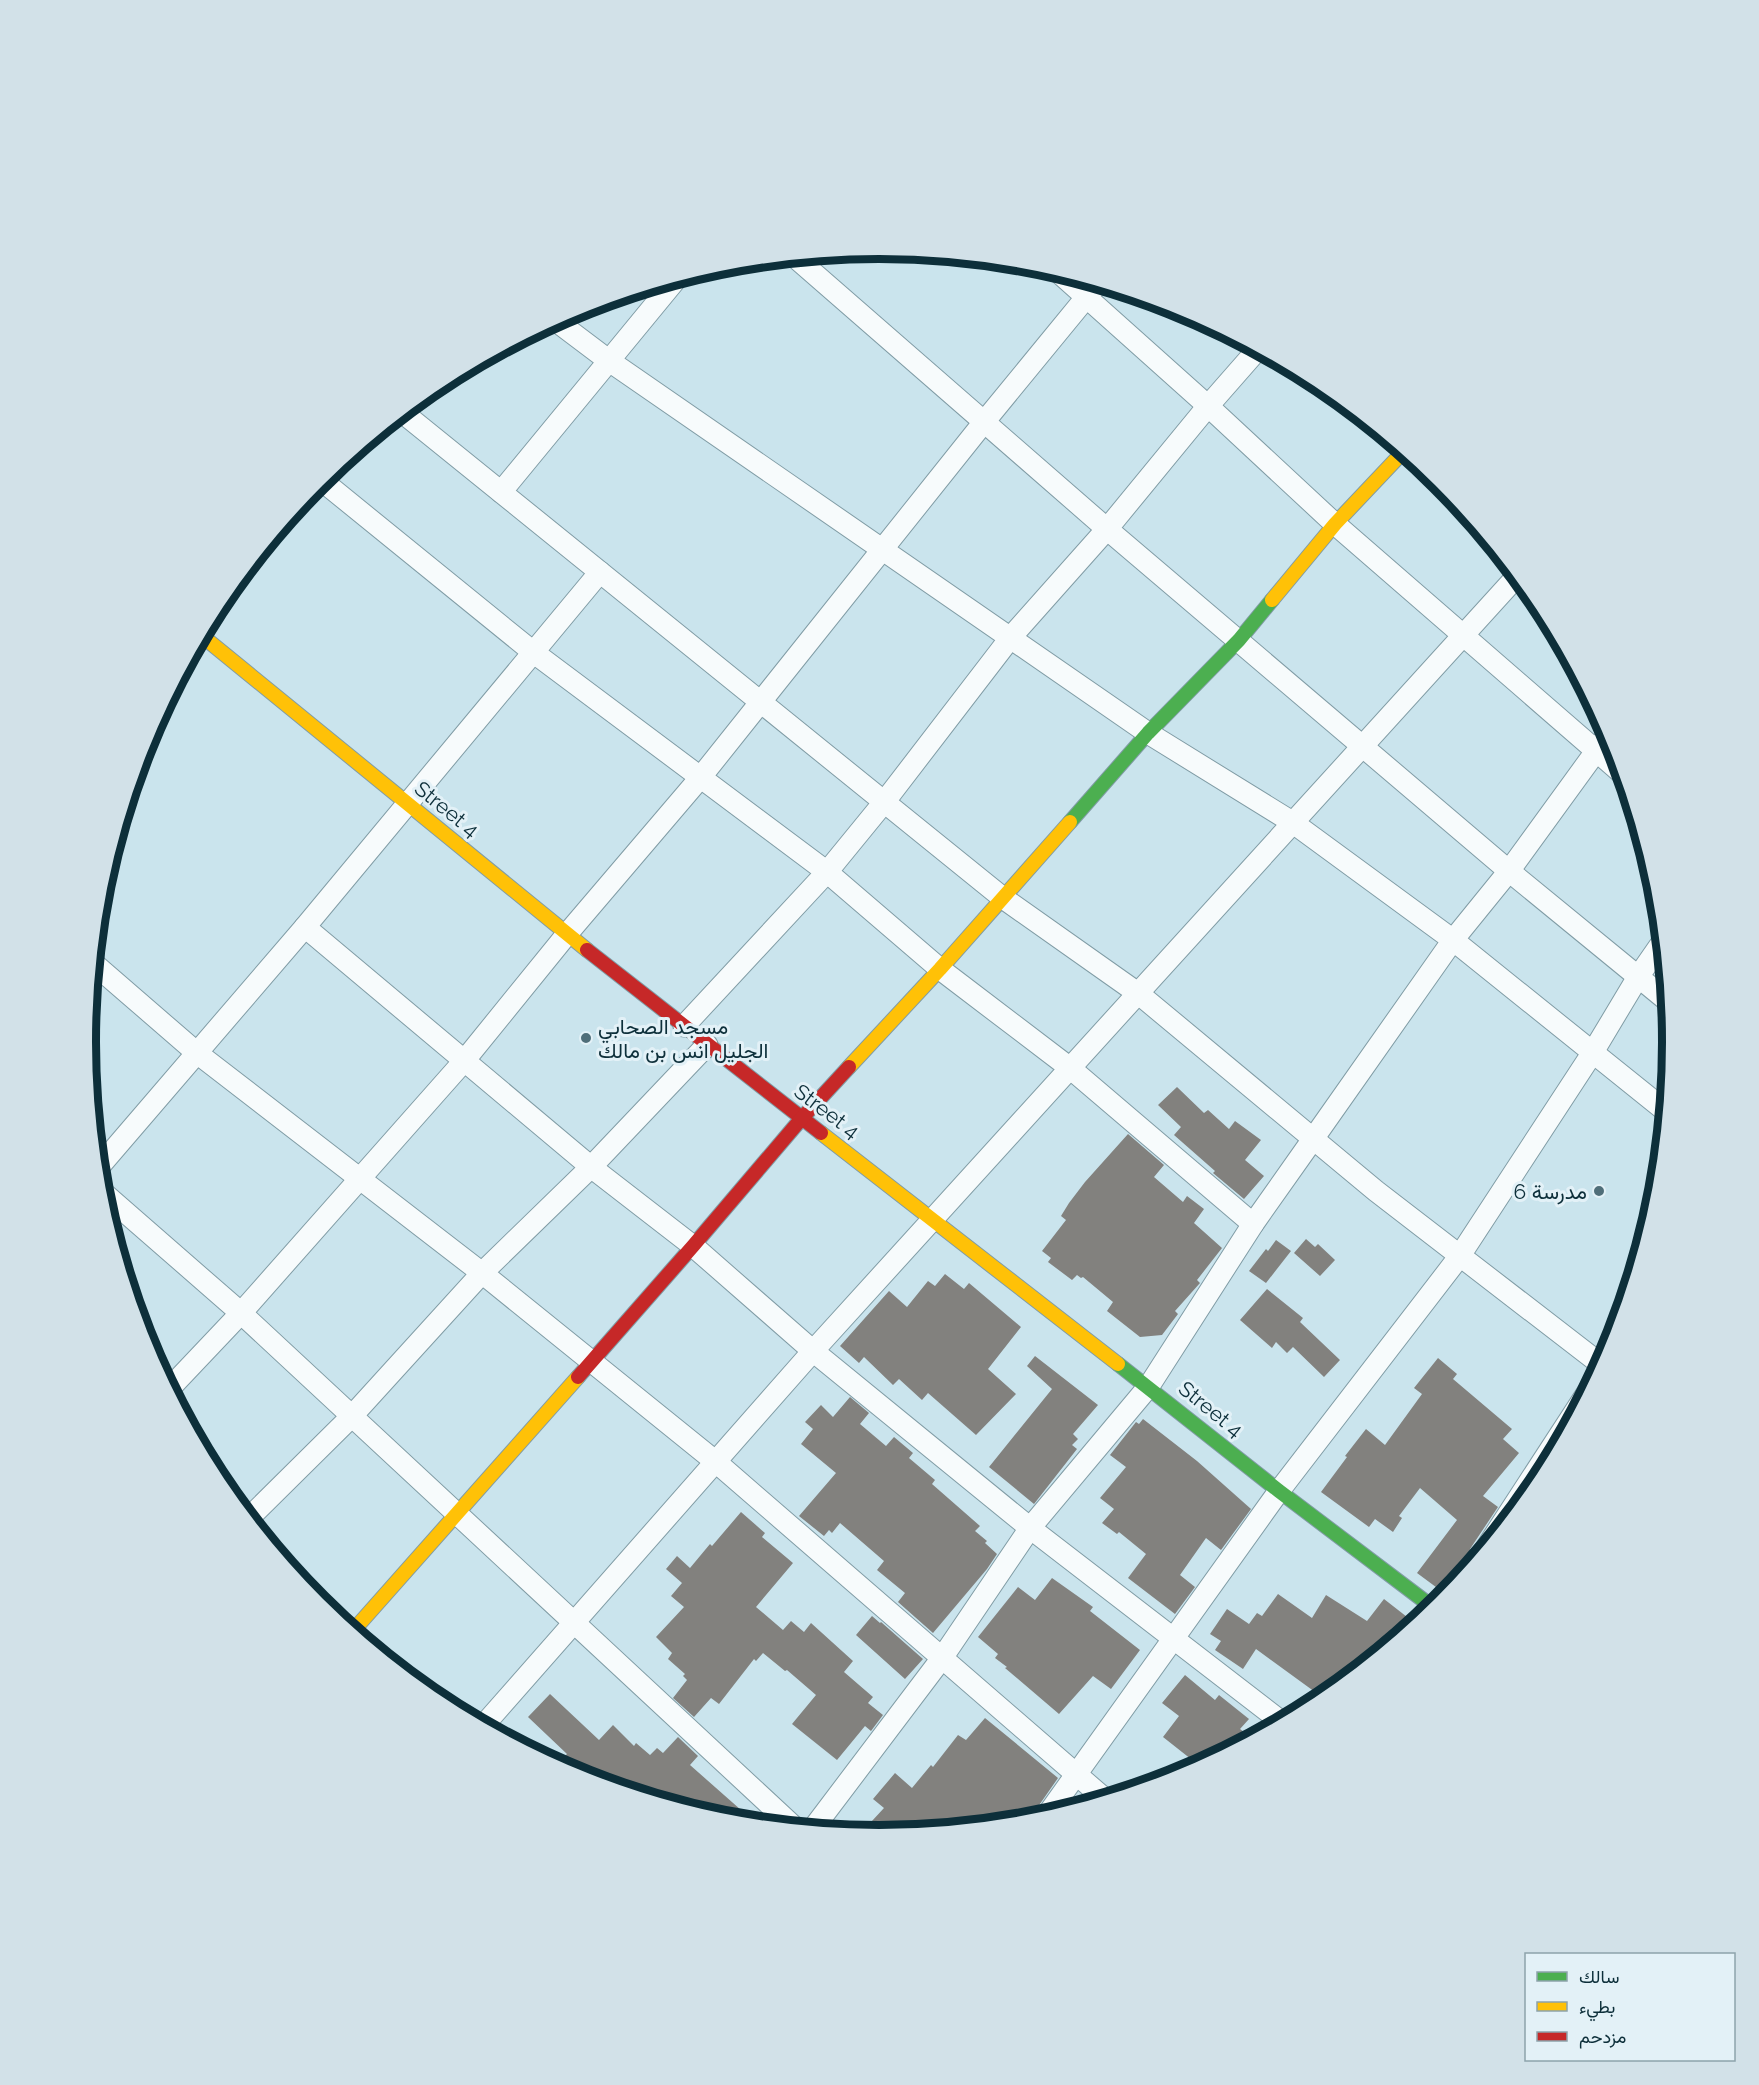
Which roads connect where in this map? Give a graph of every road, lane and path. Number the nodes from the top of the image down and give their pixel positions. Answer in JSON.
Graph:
{"nodes":[{"id":1,"x":802,"y":264,"type":"edge"},
{"id":2,"x":668,"y":289,"type":"edge"},
{"id":3,"x":1092,"y":290,"type":"edge"},
{"id":4,"x":563,"y":326,"type":"edge"},
{"id":5,"x":1253,"y":354,"type":"edge"},
{"id":6,"x":608,"y":360,"type":"junction"},
{"id":7,"x":1208,"y":406,"type":"junction"},
{"id":8,"x":408,"y":417,"type":"edge"},
{"id":9,"x":984,"y":422,"type":"junction"},
{"id":10,"x":1399,"y":456,"type":"edge"},
{"id":11,"x":328,"y":485,"type":"edge"},
{"id":12,"x":501,"y":492,"type":"junction"},
{"id":13,"x":1335,"y":524,"type":"junction"},
{"id":14,"x":1107,"y":530,"type":"junction"},
{"id":15,"x":884,"y":549,"type":"junction"},
{"id":16,"x":600,"y":572,"type":"junction"},
{"id":17,"x":1512,"y":581,"type":"edge"},
{"id":18,"x":1463,"y":636,"type":"junction"},
{"id":19,"x":1011,"y":637,"type":"junction"},
{"id":20,"x":208,"y":640,"type":"edge"},
{"id":21,"x":1239,"y":640,"type":"junction"},
{"id":22,"x":533,"y":652,"type":"junction"},
{"id":23,"x":761,"y":702,"type":"junction"},
{"id":24,"x":1148,"y":733,"type":"junction"},
{"id":25,"x":1603,"y":742,"type":"edge"},
{"id":26,"x":1362,"y":745,"type":"junction"},
{"id":27,"x":1595,"y":752,"type":"junction"},
{"id":28,"x":1611,"y":765,"type":"edge"},
{"id":29,"x":700,"y":778,"type":"junction"},
{"id":30,"x":885,"y":801,"type":"junction"},
{"id":31,"x":406,"y":803,"type":"junction"},
{"id":32,"x":1292,"y":822,"type":"junction"},
{"id":33,"x":1509,"y":871,"type":"junction"},
{"id":34,"x":827,"y":872,"type":"junction"},
{"id":35,"x":1003,"y":898,"type":"junction"},
{"id":36,"x":304,"y":927,"type":"junction"},
{"id":37,"x":567,"y":934,"type":"junction"},
{"id":38,"x":1454,"y":940,"type":"junction"},
{"id":39,"x":1657,"y":951,"type":"edge"},
{"id":40,"x":100,"y":969,"type":"edge"},
{"id":41,"x":940,"y":969,"type":"junction"},
{"id":42,"x":1638,"y":977,"type":"junction"},
{"id":43,"x":1139,"y":994,"type":"junction"},
{"id":44,"x":1661,"y":995,"type":"edge"},
{"id":45,"x":684,"y":1026,"type":"junction"},
{"id":46,"x":707,"y":1045,"type":"junction"},
{"id":47,"x":1593,"y":1052,"type":"junction"},
{"id":48,"x":197,"y":1053,"type":"junction"},
{"id":49,"x":464,"y":1061,"type":"junction"},
{"id":50,"x":1071,"y":1068,"type":"junction"},
{"id":51,"x":1660,"y":1106,"type":"edge"},
{"id":52,"x":802,"y":1118,"type":"junction"},
{"id":53,"x":1313,"y":1139,"type":"junction"},
{"id":54,"x":105,"y":1159,"type":"edge"},
{"id":55,"x":591,"y":1167,"type":"junction"},
{"id":56,"x":360,"y":1179,"type":"junction"},
{"id":57,"x":112,"y":1201,"type":"edge"},
{"id":58,"x":934,"y":1219,"type":"junction"},
{"id":59,"x":1253,"y":1224,"type":"junction"},
{"id":60,"x":693,"y":1246,"type":"junction"},
{"id":61,"x":1459,"y":1257,"type":"junction"},
{"id":62,"x":482,"y":1273,"type":"junction"},
{"id":63,"x":241,"y":1313,"type":"junction"},
{"id":64,"x":813,"y":1351,"type":"junction"},
{"id":65,"x":592,"y":1360,"type":"junction"},
{"id":66,"x":1595,"y":1360,"type":"edge"},
{"id":67,"x":174,"y":1383,"type":"edge"},
{"id":68,"x":1149,"y":1386,"type":"junction"},
{"id":69,"x":351,"y":1417,"type":"junction"},
{"id":70,"x":716,"y":1462,"type":"junction"},
{"id":71,"x":1279,"y":1491,"type":"junction"},
{"id":72,"x":254,"y":1513,"type":"edge"},
{"id":73,"x":456,"y":1515,"type":"junction"},
{"id":74,"x":1030,"y":1528,"type":"junction"},
{"id":75,"x":1427,"y":1603,"type":"edge"},
{"id":76,"x":574,"y":1623,"type":"junction"},
{"id":77,"x":357,"y":1626,"type":"edge"},
{"id":78,"x":1174,"y":1639,"type":"junction"},
{"id":79,"x":942,"y":1658,"type":"junction"},
{"id":80,"x":1276,"y":1718,"type":"edge"},
{"id":81,"x":488,"y":1721,"type":"edge"},
{"id":82,"x":1076,"y":1775,"type":"junction"},
{"id":83,"x":1099,"y":1794,"type":"edge"},
{"id":84,"x":1054,"y":1806,"type":"edge"},
{"id":85,"x":786,"y":1820,"type":"edge"},
{"id":86,"x":817,"y":1823,"type":"edge"}],
"edges":[{"from":1,"to":9,"type":"street"},
{"from":2,"to":6,"type":"street"},
{"from":3,"to":7,"type":"street"},
{"from":3,"to":9,"type":"street"},
{"from":4,"to":6,"type":"street"},
{"from":5,"to":7,"type":"street"},
{"from":6,"to":12,"type":"street"},
{"from":6,"to":15,"type":"street"},
{"from":7,"to":13,"type":"street"},
{"from":7,"to":14,"type":"street"},
{"from":8,"to":12,"type":"street"},
{"from":9,"to":14,"type":"street"},
{"from":9,"to":15,"type":"street"},
{"from":10,"to":13,"type":"street"},
{"from":11,"to":22,"type":"street"},
{"from":12,"to":16,"type":"street"},
{"from":13,"to":18,"type":"street"},
{"from":13,"to":21,"type":"street"},
{"from":14,"to":19,"type":"street"},
{"from":14,"to":21,"type":"street"},
{"from":15,"to":19,"type":"street"},
{"from":15,"to":23,"type":"street"},
{"from":16,"to":22,"type":"street"},
{"from":16,"to":23,"type":"street"},
{"from":17,"to":18,"type":"street"},
{"from":18,"to":26,"type":"street"},
{"from":18,"to":27,"type":"street"},
{"from":19,"to":24,"type":"street"},
{"from":19,"to":30,"type":"street"},
{"from":20,"to":31,"type":"street","name":"Street 4"},
{"from":21,"to":24,"type":"street"},
{"from":21,"to":26,"type":"street"},
{"from":22,"to":29,"type":"street"},
{"from":22,"to":31,"type":"street"},
{"from":23,"to":29,"type":"street"},
{"from":23,"to":30,"type":"street"},
{"from":24,"to":32,"type":"street"},
{"from":24,"to":35,"type":"street"},
{"from":25,"to":27,"type":"street"},
{"from":26,"to":32,"type":"street"},
{"from":26,"to":33,"type":"street"},
{"from":27,"to":28,"type":"street"},
{"from":27,"to":33,"type":"street"},
{"from":29,"to":34,"type":"street"},
{"from":29,"to":37,"type":"street"},
{"from":30,"to":34,"type":"street"},
{"from":30,"to":35,"type":"street"},
{"from":31,"to":36,"type":"street"},
{"from":31,"to":37,"type":"street","name":"Street 4"},
{"from":32,"to":38,"type":"street"},
{"from":32,"to":43,"type":"street"},
{"from":33,"to":38,"type":"street"},
{"from":33,"to":42,"type":"street"},
{"from":34,"to":41,"type":"street"},
{"from":34,"to":45,"type":"street"},
{"from":35,"to":41,"type":"street"},
{"from":35,"to":43,"type":"street"},
{"from":36,"to":48,"type":"street"},
{"from":36,"to":49,"type":"street"},
{"from":37,"to":45,"type":"street","name":"Street 4"},
{"from":37,"to":49,"type":"street"},
{"from":38,"to":47,"type":"street"},
{"from":38,"to":53,"type":"street"},
{"from":39,"to":42,"type":"street"},
{"from":40,"to":48,"type":"street"},
{"from":41,"to":50,"type":"street"},
{"from":41,"to":52,"type":"street"},
{"from":42,"to":44,"type":"street"},
{"from":42,"to":47,"type":"street"},
{"from":43,"to":50,"type":"street"},
{"from":43,"to":53,"type":"street"},
{"from":45,"to":46,"type":"street","name":"Street 4"},
{"from":46,"to":52,"type":"street","name":"Street 4"},
{"from":46,"to":55,"type":"street"},
{"from":47,"to":51,"type":"street"},
{"from":47,"to":61,"type":"street"},
{"from":48,"to":54,"type":"street"},
{"from":48,"to":56,"type":"street"},
{"from":49,"to":55,"type":"street"},
{"from":49,"to":56,"type":"street"},
{"from":50,"to":58,"type":"street"},
{"from":50,"to":59,"type":"street"},
{"from":52,"to":58,"type":"street","name":"Street 4"},
{"from":52,"to":60,"type":"street"},
{"from":53,"to":59,"type":"street"},
{"from":53,"to":61,"type":"street"},
{"from":55,"to":60,"type":"street"},
{"from":55,"to":62,"type":"street"},
{"from":56,"to":62,"type":"street"},
{"from":56,"to":63,"type":"street"},
{"from":57,"to":63,"type":"street"},
{"from":58,"to":64,"type":"street"},
{"from":58,"to":68,"type":"street","name":"Street 4"},
{"from":59,"to":68,"type":"street"},
{"from":60,"to":64,"type":"street"},
{"from":60,"to":65,"type":"street"},
{"from":61,"to":66,"type":"street"},
{"from":61,"to":71,"type":"street"},
{"from":62,"to":65,"type":"street"},
{"from":62,"to":69,"type":"street"},
{"from":63,"to":67,"type":"street"},
{"from":63,"to":69,"type":"street"},
{"from":64,"to":70,"type":"street"},
{"from":64,"to":74,"type":"street"},
{"from":65,"to":70,"type":"street"},
{"from":65,"to":73,"type":"street"},
{"from":68,"to":71,"type":"street","name":"Street 4"},
{"from":68,"to":74,"type":"street"},
{"from":69,"to":72,"type":"street"},
{"from":69,"to":73,"type":"street"},
{"from":70,"to":76,"type":"street"},
{"from":70,"to":79,"type":"street"},
{"from":71,"to":75,"type":"street","name":"Street 4"},
{"from":71,"to":78,"type":"street"},
{"from":73,"to":76,"type":"street"},
{"from":73,"to":77,"type":"street"},
{"from":74,"to":78,"type":"street"},
{"from":74,"to":79,"type":"street"},
{"from":76,"to":81,"type":"street"},
{"from":76,"to":85,"type":"street"},
{"from":78,"to":80,"type":"street"},
{"from":78,"to":82,"type":"street"},
{"from":79,"to":82,"type":"street"},
{"from":79,"to":86,"type":"street"},
{"from":82,"to":83,"type":"street"},
{"from":82,"to":84,"type":"street"}]}
